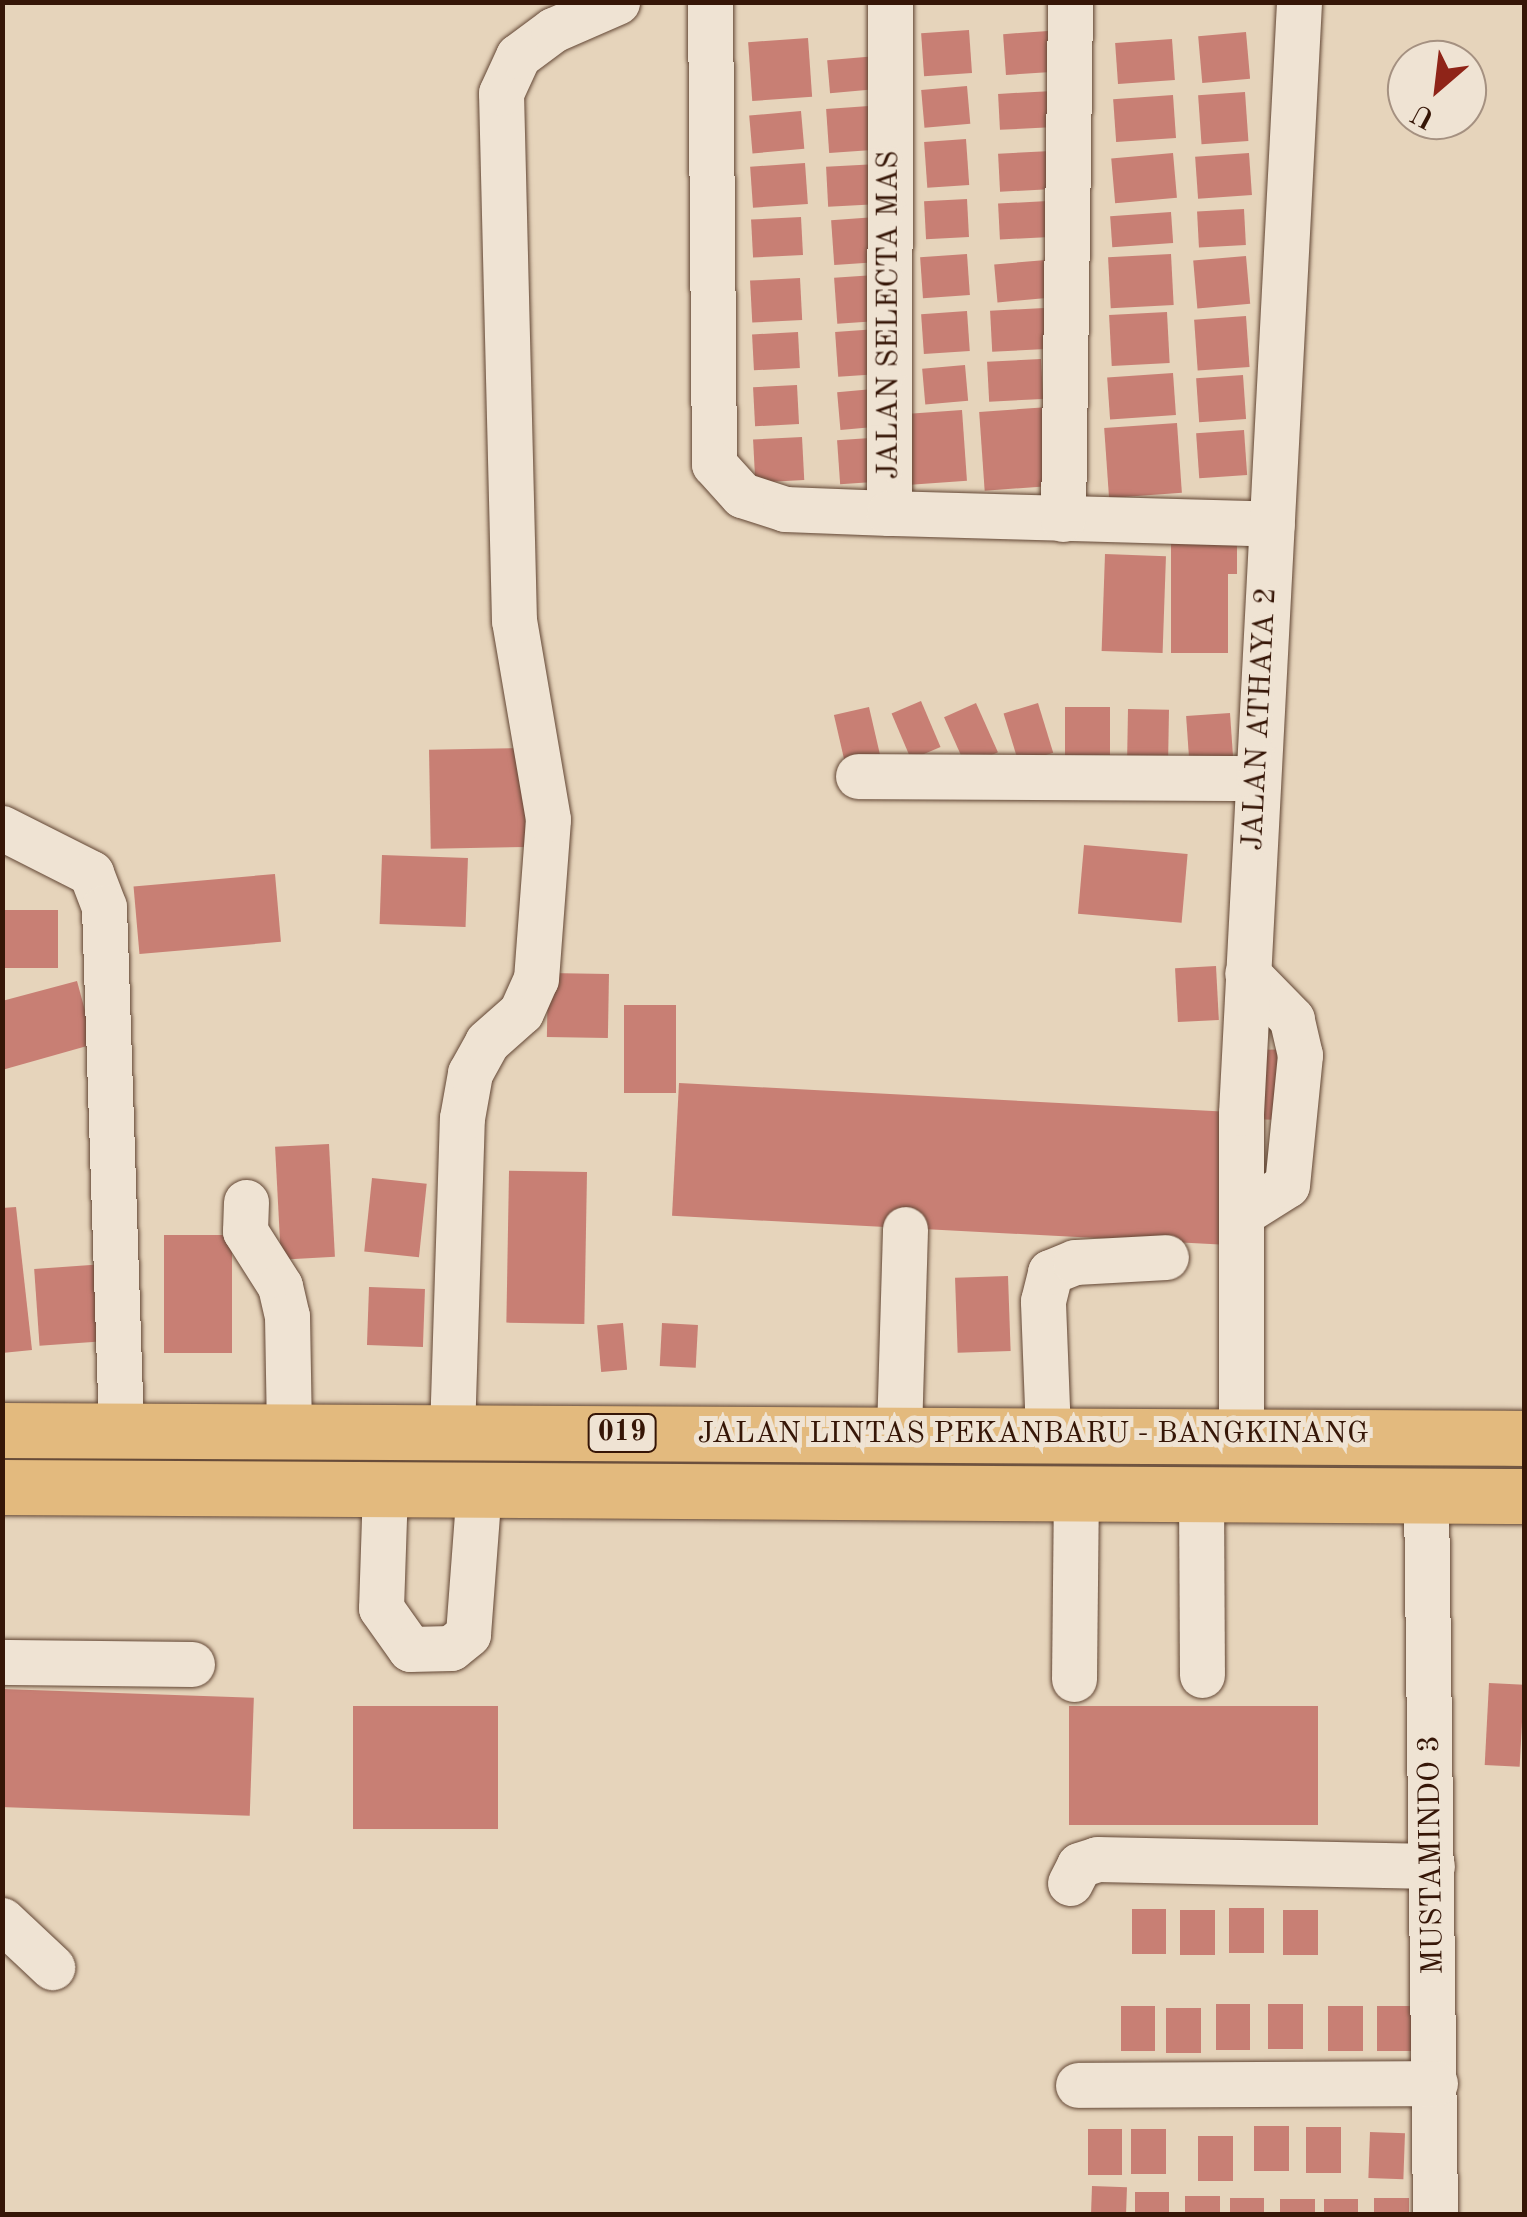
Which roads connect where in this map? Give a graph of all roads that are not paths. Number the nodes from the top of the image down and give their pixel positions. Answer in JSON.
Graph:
{"nodes":[{"id":1,"x":617,"y":2,"type":"edge"},
{"id":2,"x":710,"y":2,"type":"edge"},
{"id":3,"x":890,"y":2,"type":"edge"},
{"id":4,"x":1070,"y":2,"type":"edge"},
{"id":5,"x":1290,"y":3,"type":"edge"},
{"id":6,"x":889,"y":513,"type":"junction"},
{"id":7,"x":1062,"y":519,"type":"junction"},
{"id":8,"x":1272,"y":524,"type":"junction"},
{"id":9,"x":858,"y":776,"type":"dead end"},
{"id":10,"x":1256,"y":778,"type":"junction"},
{"id":11,"x":2,"y":828,"type":"edge"},
{"id":12,"x":246,"y":1202,"type":"dead end"},
{"id":13,"x":904,"y":1229,"type":"dead end"},
{"id":14,"x":1166,"y":1257,"type":"dead end"},
{"id":15,"x":121,"y":1428,"type":"junction"},
{"id":16,"x":2,"y":1430,"type":"edge"},
{"id":17,"x":289,"y":1430,"type":"junction"},
{"id":18,"x":899,"y":1432,"type":"junction"},
{"id":19,"x":452,"y":1434,"type":"junction"},
{"id":20,"x":1048,"y":1434,"type":"junction"},
{"id":21,"x":1241,"y":1435,"type":"junction"},
{"id":22,"x":1524,"y":1438,"type":"edge"},
{"id":23,"x":2,"y":1487,"type":"edge"},
{"id":24,"x":385,"y":1488,"type":"junction"},
{"id":25,"x":480,"y":1488,"type":"junction"},
{"id":26,"x":1076,"y":1490,"type":"junction"},
{"id":27,"x":1201,"y":1491,"type":"junction"},
{"id":28,"x":1426,"y":1496,"type":"junction"},
{"id":29,"x":1524,"y":1496,"type":"edge"},
{"id":30,"x":2,"y":1662,"type":"edge"},
{"id":31,"x":192,"y":1664,"type":"dead end"},
{"id":32,"x":1202,"y":1675,"type":"dead end"},
{"id":33,"x":1074,"y":1679,"type":"dead end"},
{"id":34,"x":1432,"y":1866,"type":"junction"},
{"id":35,"x":1070,"y":1884,"type":"dead end"},
{"id":36,"x":2,"y":1920,"type":"edge"},
{"id":37,"x":52,"y":1966,"type":"dead end"},
{"id":38,"x":1435,"y":2083,"type":"junction"},
{"id":39,"x":1078,"y":2085,"type":"dead end"},
{"id":40,"x":1436,"y":2214,"type":"edge"}],
"edges":[{"from":1,"to":19,"type":"street"},
{"from":2,"to":6,"type":"street"},
{"from":3,"to":6,"type":"street","name":"JALAN SELECTA MAS"},
{"from":4,"to":7,"type":"street"},
{"from":5,"to":8,"type":"street","name":"JALAN ATHAYA 2"},
{"from":6,"to":7,"type":"street","name":"JALAN SELECTA MAS"},
{"from":7,"to":8,"type":"street","name":"JALAN SELECTA MAS"},
{"from":8,"to":10,"type":"street","name":"JALAN ATHAYA 2"},
{"from":9,"to":10,"type":"street"},
{"from":10,"to":21,"type":"street","name":"JALAN ATHAYA 2"},
{"from":11,"to":15,"type":"street"},
{"from":12,"to":17,"type":"street"},
{"from":13,"to":18,"type":"street"},
{"from":14,"to":20,"type":"street"},
{"from":15,"to":16,"type":"highway","name":"JALAN LINTAS PEKANBARU - BANGKINANG","number":"019"},
{"from":15,"to":17,"type":"highway","name":"JALAN LINTAS PEKANBARU - BANGKINANG","number":"019"},
{"from":17,"to":19,"type":"highway","name":"JALAN LINTAS PEKANBARU - BANGKINANG","number":"019"},
{"from":18,"to":19,"type":"highway","name":"JALAN LINTAS PEKANBARU - BANGKINANG","number":"019"},
{"from":18,"to":20,"type":"highway","name":"JALAN LINTAS PEKANBARU - BANGKINANG","number":"019"},
{"from":20,"to":21,"type":"highway","name":"JALAN LINTAS PEKANBARU - BANGKINANG","number":"019"},
{"from":21,"to":22,"type":"highway","name":"JALAN LINTAS PEKANBARU - BANGKINANG","number":"019"},
{"from":23,"to":24,"type":"highway","name":"JALAN LINTAS PEKANBARU - BANGKINANG","number":"019"},
{"from":24,"to":25,"type":"highway","name":"JALAN LINTAS PEKANBARU - BANGKINANG","number":"019"},
{"from":24,"to":25,"type":"street"},
{"from":25,"to":26,"type":"highway","name":"JALAN LINTAS PEKANBARU - BANGKINANG","number":"019"},
{"from":26,"to":27,"type":"highway","name":"JALAN LINTAS PEKANBARU - BANGKINANG","number":"019"},
{"from":26,"to":33,"type":"street"},
{"from":27,"to":28,"type":"highway","name":"JALAN LINTAS PEKANBARU - BANGKINANG","number":"019"},
{"from":27,"to":32,"type":"street"},
{"from":28,"to":29,"type":"highway","name":"JALAN LINTAS PEKANBARU - BANGKINANG","number":"019"},
{"from":28,"to":34,"type":"street","name":"MUSTAMINDO 3"},
{"from":30,"to":31,"type":"street"},
{"from":34,"to":35,"type":"street"},
{"from":34,"to":38,"type":"street","name":"MUSTAMINDO 3"},
{"from":36,"to":37,"type":"street"},
{"from":38,"to":39,"type":"street"},
{"from":38,"to":40,"type":"street","name":"MUSTAMINDO 3"}]}
